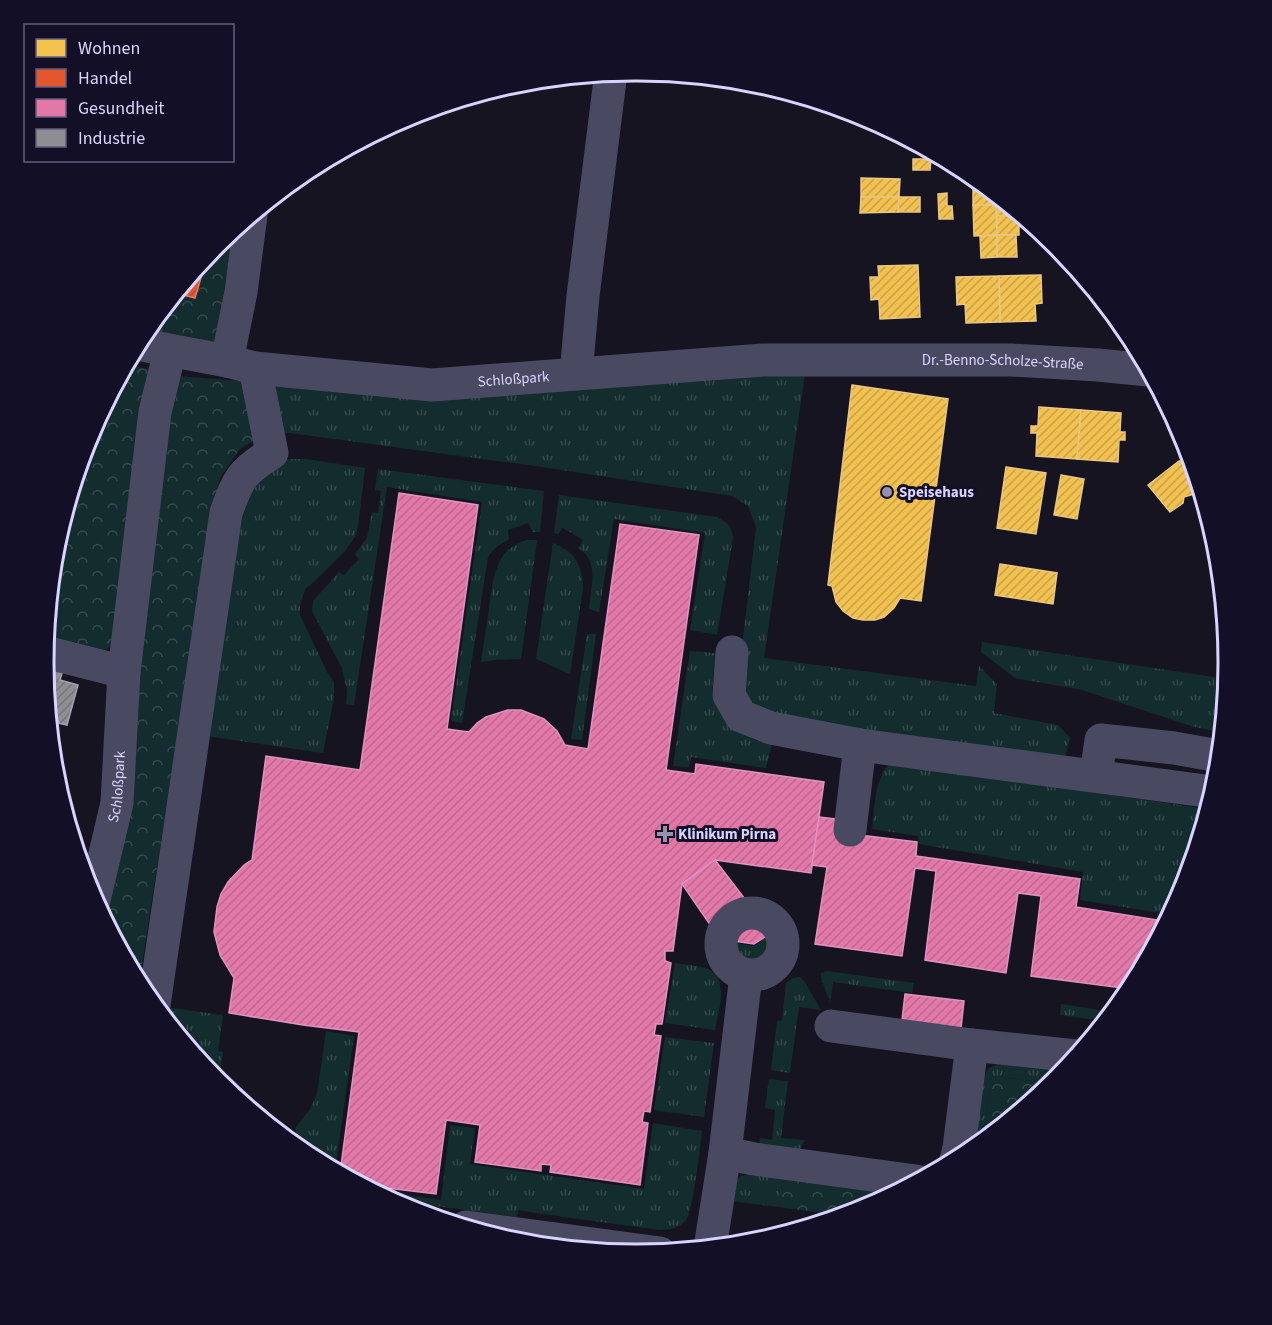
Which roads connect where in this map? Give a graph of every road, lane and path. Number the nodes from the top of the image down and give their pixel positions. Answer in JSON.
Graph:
{"nodes":[{"id":1,"x":610,"y":82,"type":"edge"},
{"id":2,"x":250,"y":227,"type":"edge"},
{"id":3,"x":147,"y":346,"type":"edge"},
{"id":4,"x":170,"y":351,"type":"junction"},
{"id":5,"x":858,"y":360,"type":"joint"},
{"id":6,"x":241,"y":365,"type":"junction"},
{"id":7,"x":1138,"y":369,"type":"edge"},
{"id":8,"x":576,"y":374,"type":"junction"},
{"id":9,"x":732,"y":652,"type":"dead end"},
{"id":10,"x":54,"y":654,"type":"edge"},
{"id":11,"x":124,"y":672,"type":"junction"},
{"id":12,"x":860,"y":746,"type":"junction"},
{"id":13,"x":1210,"y":754,"type":"edge"},
{"id":14,"x":1096,"y":775,"type":"junction"},
{"id":15,"x":1203,"y":791,"type":"edge"},
{"id":16,"x":850,"y":830,"type":"dead end"},
{"id":17,"x":98,"y":884,"type":"edge"},
{"id":18,"x":746,"y":975,"type":"dead end"},
{"id":19,"x":156,"y":992,"type":"edge"},
{"id":20,"x":831,"y":1026,"type":"dead end"},
{"id":21,"x":972,"y":1045,"type":"junction"},
{"id":22,"x":1066,"y":1055,"type":"edge"},
{"id":23,"x":958,"y":1147,"type":"edge"},
{"id":24,"x":725,"y":1153,"type":"junction"},
{"id":25,"x":903,"y":1179,"type":"edge"},
{"id":26,"x":711,"y":1240,"type":"edge"}],
"edges":[{"from":1,"to":8,"type":"street"},
{"from":2,"to":6,"type":"street"},
{"from":3,"to":4,"type":"street","name":"Schloßpark"},
{"from":4,"to":6,"type":"street","name":"Schloßpark"},
{"from":4,"to":11,"type":"street","name":"Schloßpark"},
{"from":5,"to":7,"type":"street","name":"Dr.-Benno-Scholze-Straße"},
{"from":5,"to":8,"type":"street","name":"Schloßpark"},
{"from":6,"to":8,"type":"street","name":"Schloßpark"},
{"from":6,"to":19,"type":"street"},
{"from":9,"to":12,"type":"street"},
{"from":10,"to":11,"type":"street"},
{"from":11,"to":17,"type":"street","name":"Schloßpark"},
{"from":12,"to":14,"type":"street"},
{"from":12,"to":16,"type":"street"},
{"from":13,"to":14,"type":"street"},
{"from":14,"to":15,"type":"street"},
{"from":18,"to":24,"type":"street"},
{"from":20,"to":21,"type":"street"},
{"from":21,"to":22,"type":"street"},
{"from":21,"to":23,"type":"street"},
{"from":24,"to":25,"type":"street"},
{"from":24,"to":26,"type":"street"}]}
